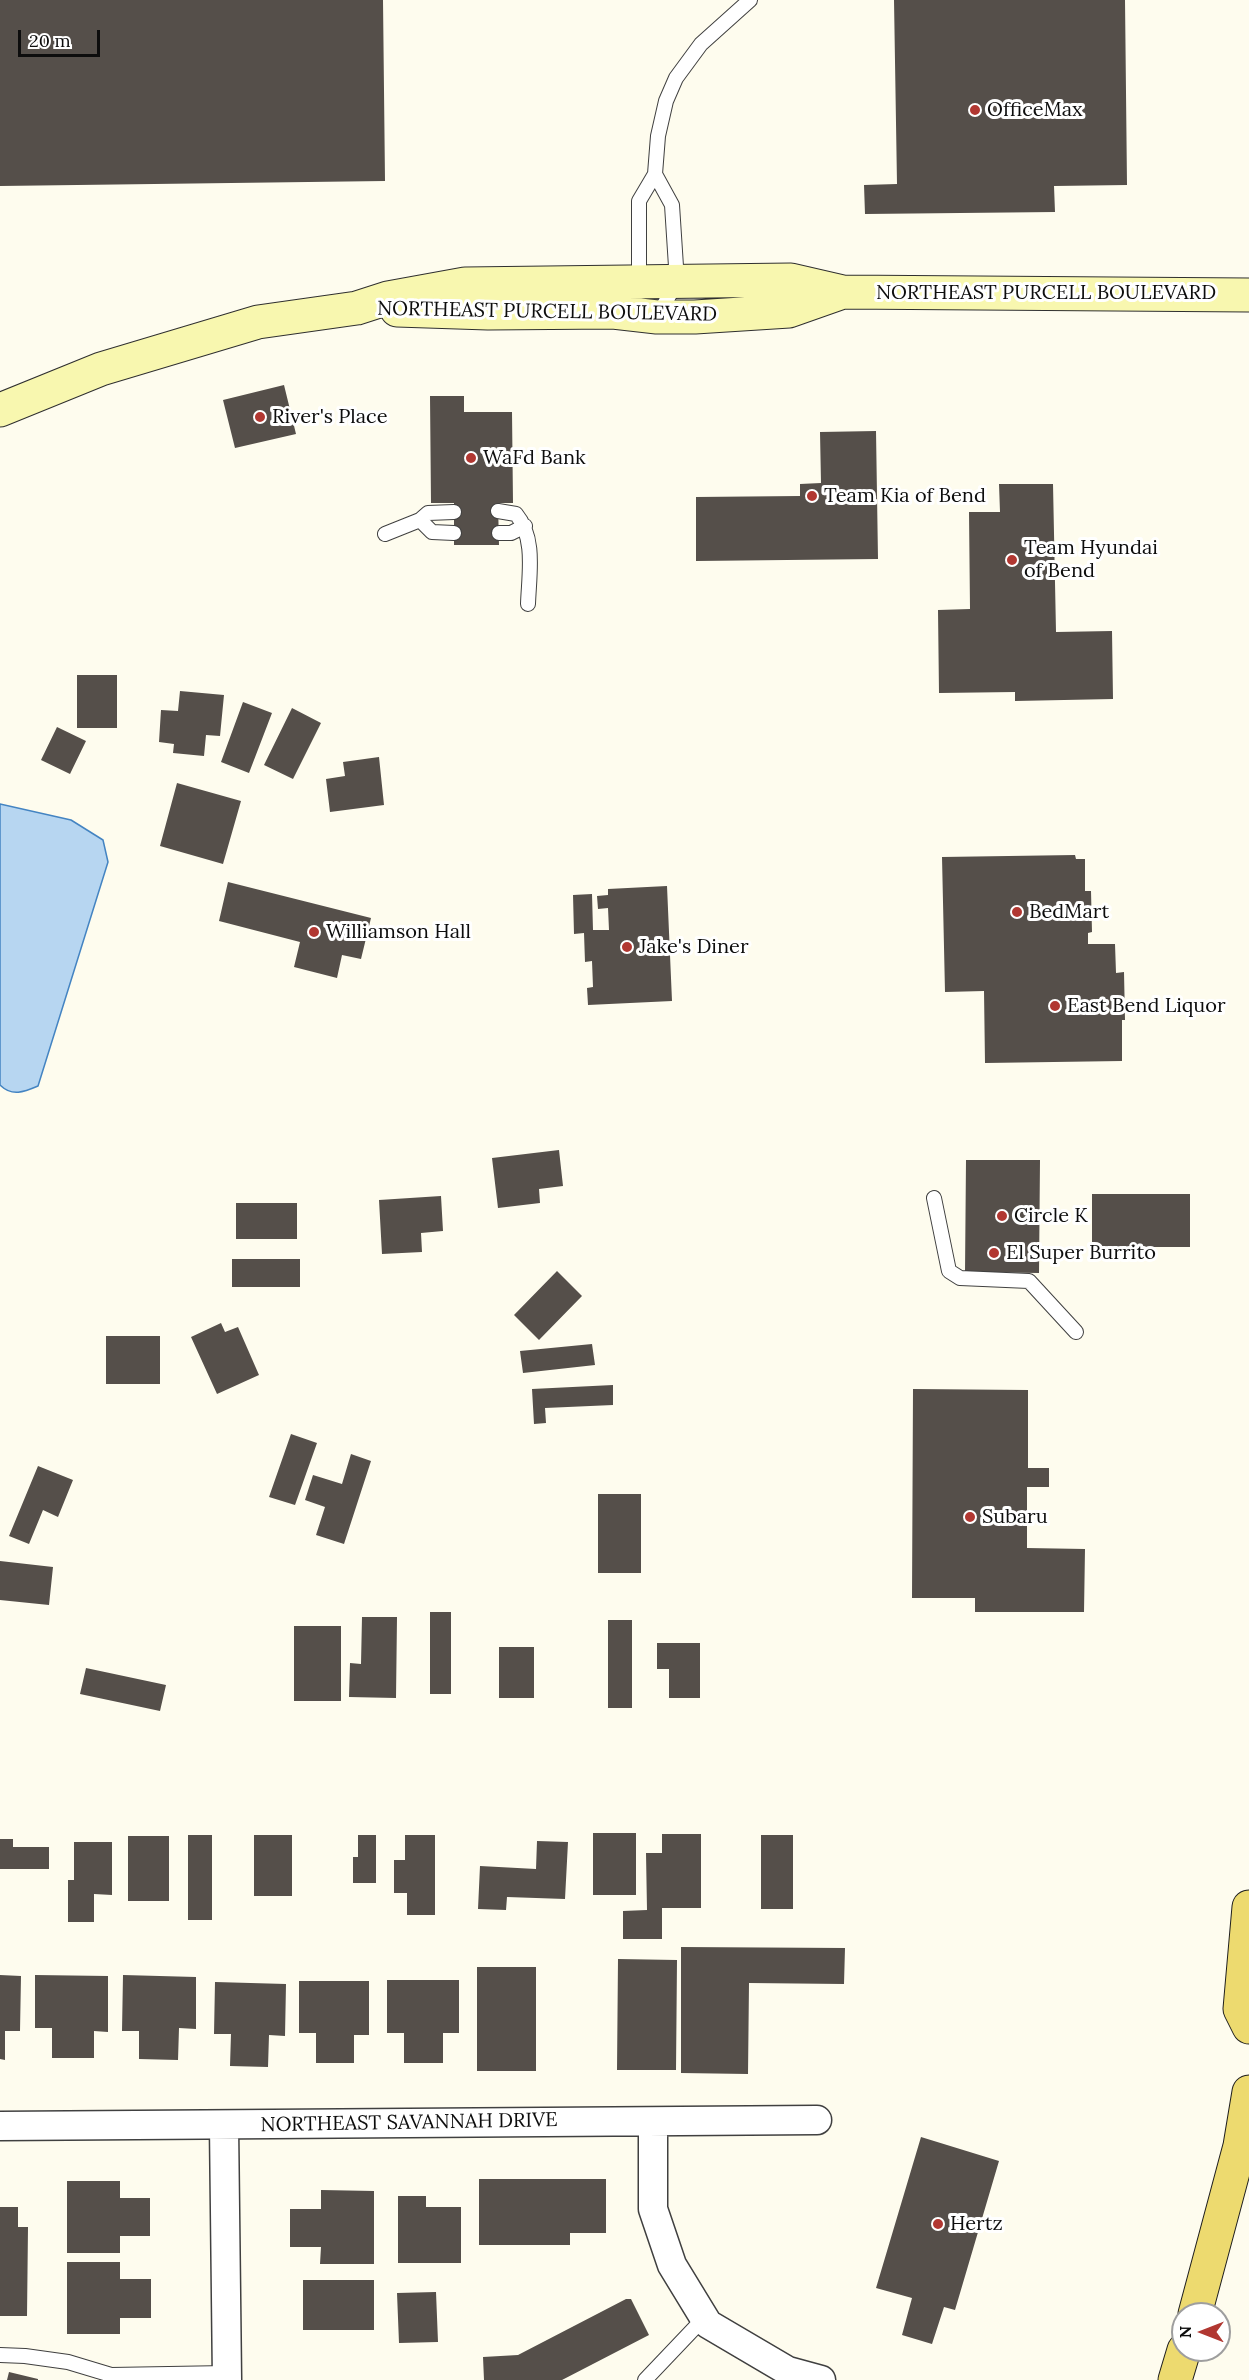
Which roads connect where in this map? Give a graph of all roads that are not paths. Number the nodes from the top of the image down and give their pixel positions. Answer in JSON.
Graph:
{"nodes":[{"id":1,"x":750,"y":0,"type":"edge"},
{"id":2,"x":655,"y":174,"type":"junction"},
{"id":3,"x":639,"y":282,"type":"junction"},
{"id":4,"x":677,"y":282,"type":"junction"},
{"id":5,"x":843,"y":292,"type":"junction"},
{"id":6,"x":1249,"y":294,"type":"edge"},
{"id":7,"x":357,"y":308,"type":"junction"},
{"id":8,"x":657,"y":317,"type":"junction"},
{"id":9,"x":0,"y":410,"type":"edge"},
{"id":10,"x":498,"y":511,"type":"dead end"},
{"id":11,"x":454,"y":512,"type":"dead end"},
{"id":12,"x":420,"y":520,"type":"junction"},
{"id":13,"x":525,"y":526,"type":"junction"},
{"id":14,"x":498,"y":532,"type":"dead end"},
{"id":15,"x":454,"y":533,"type":"dead end"},
{"id":16,"x":385,"y":534,"type":"dead end"},
{"id":17,"x":528,"y":604,"type":"dead end"},
{"id":18,"x":934,"y":1198,"type":"dead end"},
{"id":19,"x":1076,"y":1332,"type":"dead end"},
{"id":20,"x":1249,"y":1907,"type":"edge"},
{"id":21,"x":1249,"y":2027,"type":"edge"},
{"id":22,"x":1249,"y":2092,"type":"edge"},
{"id":23,"x":817,"y":2120,"type":"dead end"},
{"id":24,"x":653,"y":2123,"type":"junction"},
{"id":25,"x":224,"y":2125,"type":"junction"},
{"id":26,"x":0,"y":2126,"type":"edge"},
{"id":27,"x":1198,"y":2302,"type":"edge"},
{"id":28,"x":704,"y":2318,"type":"junction"},
{"id":29,"x":0,"y":2355,"type":"edge"},
{"id":30,"x":1180,"y":2362,"type":"edge"},
{"id":31,"x":228,"y":2377,"type":"edge"},
{"id":32,"x":646,"y":2380,"type":"edge"},
{"id":33,"x":821,"y":2380,"type":"edge"},
{"id":34,"x":1175,"y":2380,"type":"edge"}],
"edges":[{"from":1,"to":2,"type":"lane"},
{"from":2,"to":3,"type":"lane"},
{"from":2,"to":4,"type":"lane"},
{"from":3,"to":4,"type":"street","name":"NORTHEAST PURCELL BOULEVARD"},
{"from":3,"to":7,"type":"street","name":"NORTHEAST PURCELL BOULEVARD"},
{"from":3,"to":8,"type":"lane"},
{"from":4,"to":5,"type":"street","name":"NORTHEAST PURCELL BOULEVARD"},
{"from":4,"to":8,"type":"lane"},
{"from":5,"to":6,"type":"street","name":"NORTHEAST PURCELL BOULEVARD"},
{"from":5,"to":8,"type":"street","name":"NORTHEAST PURCELL BOULEVARD"},
{"from":7,"to":8,"type":"street","name":"NORTHEAST PURCELL BOULEVARD"},
{"from":7,"to":9,"type":"street","name":"NORTHEAST PURCELL BOULEVARD"},
{"from":10,"to":13,"type":"lane"},
{"from":11,"to":12,"type":"lane"},
{"from":12,"to":15,"type":"lane"},
{"from":12,"to":16,"type":"lane"},
{"from":13,"to":14,"type":"lane"},
{"from":13,"to":17,"type":"lane"},
{"from":18,"to":19,"type":"lane"},
{"from":20,"to":21,"type":"main road"},
{"from":22,"to":27,"type":"main road"},
{"from":23,"to":24,"type":"street","name":"NORTHEAST SAVANNAH DRIVE"},
{"from":24,"to":25,"type":"street","name":"NORTHEAST SAVANNAH DRIVE"},
{"from":24,"to":28,"type":"street"},
{"from":25,"to":26,"type":"street","name":"NORTHEAST SAVANNAH DRIVE"},
{"from":25,"to":31,"type":"street"},
{"from":28,"to":32,"type":"lane"},
{"from":28,"to":33,"type":"street"},
{"from":29,"to":31,"type":"lane"},
{"from":30,"to":34,"type":"main road"}]}
